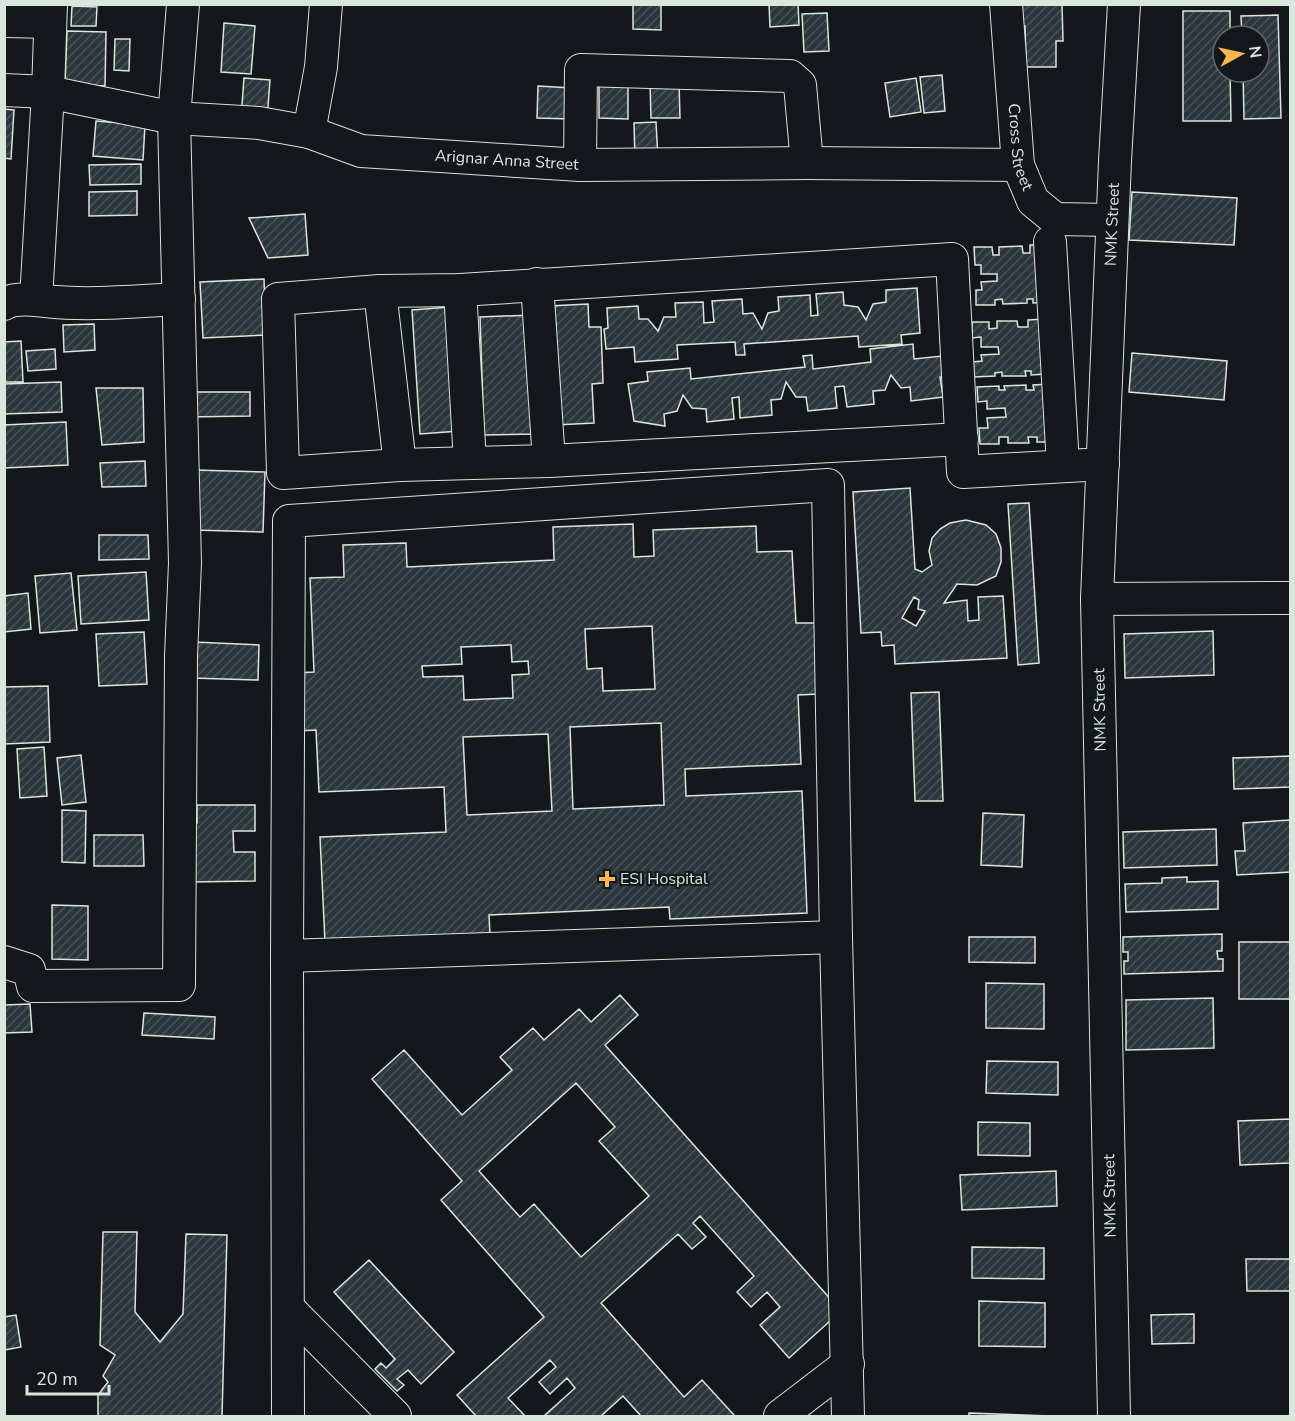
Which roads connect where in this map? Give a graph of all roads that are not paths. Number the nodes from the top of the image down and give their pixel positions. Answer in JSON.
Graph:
{"nodes":[{"id":1,"x":183,"y":4,"type":"edge"},
{"id":2,"x":326,"y":4,"type":"edge"},
{"id":3,"x":1006,"y":4,"type":"edge"},
{"id":4,"x":1124,"y":4,"type":"edge"},
{"id":5,"x":50,"y":13,"type":"edge"},
{"id":6,"x":4,"y":21,"type":"edge"},
{"id":7,"x":4,"y":90,"type":"edge"},
{"id":8,"x":48,"y":92,"type":"junction"},
{"id":9,"x":174,"y":117,"type":"junction"},
{"id":10,"x":309,"y":132,"type":"junction"},
{"id":11,"x":807,"y":163,"type":"junction"},
{"id":12,"x":580,"y":165,"type":"junction"},
{"id":13,"x":1018,"y":165,"type":"junction"},
{"id":14,"x":1112,"y":220,"type":"junction"},
{"id":15,"x":1050,"y":242,"type":"dead end"},
{"id":16,"x":537,"y":284,"type":"junction"},
{"id":17,"x":460,"y":290,"type":"junction"},
{"id":18,"x":380,"y":291,"type":"junction"},
{"id":19,"x":179,"y":299,"type":"junction"},
{"id":20,"x":36,"y":300,"type":"junction"},
{"id":21,"x":4,"y":304,"type":"edge"},
{"id":22,"x":962,"y":439,"type":"junction"},
{"id":23,"x":549,"y":461,"type":"junction"},
{"id":24,"x":470,"y":462,"type":"junction"},
{"id":25,"x":1103,"y":464,"type":"junction"},
{"id":26,"x":400,"y":465,"type":"junction"},
{"id":27,"x":1063,"y":465,"type":"junction"},
{"id":28,"x":1290,"y":598,"type":"edge"},
{"id":29,"x":1097,"y":599,"type":"junction"},
{"id":30,"x":837,"y":937,"type":"junction"},
{"id":31,"x":287,"y":956,"type":"junction"},
{"id":32,"x":4,"y":962,"type":"edge"},
{"id":33,"x":289,"y":1309,"type":"junction"},
{"id":34,"x":848,"y":1364,"type":"junction"},
{"id":35,"x":288,"y":1416,"type":"edge"},
{"id":36,"x":395,"y":1416,"type":"edge"},
{"id":37,"x":780,"y":1416,"type":"edge"},
{"id":38,"x":848,"y":1416,"type":"edge"},
{"id":39,"x":1114,"y":1416,"type":"edge"}],
"edges":[{"from":1,"to":9,"type":"street"},
{"from":2,"to":10,"type":"street"},
{"from":3,"to":13,"type":"street","name":"Cross Street"},
{"from":4,"to":14,"type":"street","name":"NMK Street"},
{"from":5,"to":6,"type":"street"},
{"from":5,"to":8,"type":"street"},
{"from":7,"to":8,"type":"street","name":"Arignar Anna Street"},
{"from":8,"to":9,"type":"street","name":"Arignar Anna Street"},
{"from":8,"to":20,"type":"street"},
{"from":9,"to":10,"type":"street","name":"Arignar Anna Street"},
{"from":9,"to":19,"type":"street"},
{"from":10,"to":12,"type":"street","name":"Arignar Anna Street"},
{"from":11,"to":12,"type":"street","name":"Arignar Anna Street"},
{"from":11,"to":12,"type":"street"},
{"from":11,"to":13,"type":"street","name":"Arignar Anna Street"},
{"from":13,"to":14,"type":"street","name":"Cross Street"},
{"from":14,"to":25,"type":"street","name":"NMK Street"},
{"from":15,"to":27,"type":"street"},
{"from":16,"to":17,"type":"street"},
{"from":16,"to":22,"type":"street"},
{"from":16,"to":23,"type":"street"},
{"from":17,"to":18,"type":"street"},
{"from":17,"to":24,"type":"street"},
{"from":18,"to":26,"type":"street"},
{"from":18,"to":26,"type":"street"},
{"from":19,"to":20,"type":"street"},
{"from":19,"to":32,"type":"street"},
{"from":20,"to":21,"type":"street"},
{"from":22,"to":23,"type":"street"},
{"from":22,"to":27,"type":"street"},
{"from":23,"to":24,"type":"street"},
{"from":24,"to":26,"type":"street"},
{"from":25,"to":27,"type":"street"},
{"from":25,"to":29,"type":"street","name":"NMK Street"},
{"from":28,"to":29,"type":"street"},
{"from":29,"to":39,"type":"street","name":"NMK Street"},
{"from":30,"to":31,"type":"street"},
{"from":30,"to":31,"type":"street"},
{"from":30,"to":34,"type":"street"},
{"from":31,"to":33,"type":"street"},
{"from":33,"to":35,"type":"street"},
{"from":33,"to":36,"type":"street"},
{"from":34,"to":37,"type":"street"},
{"from":34,"to":38,"type":"street"}]}
